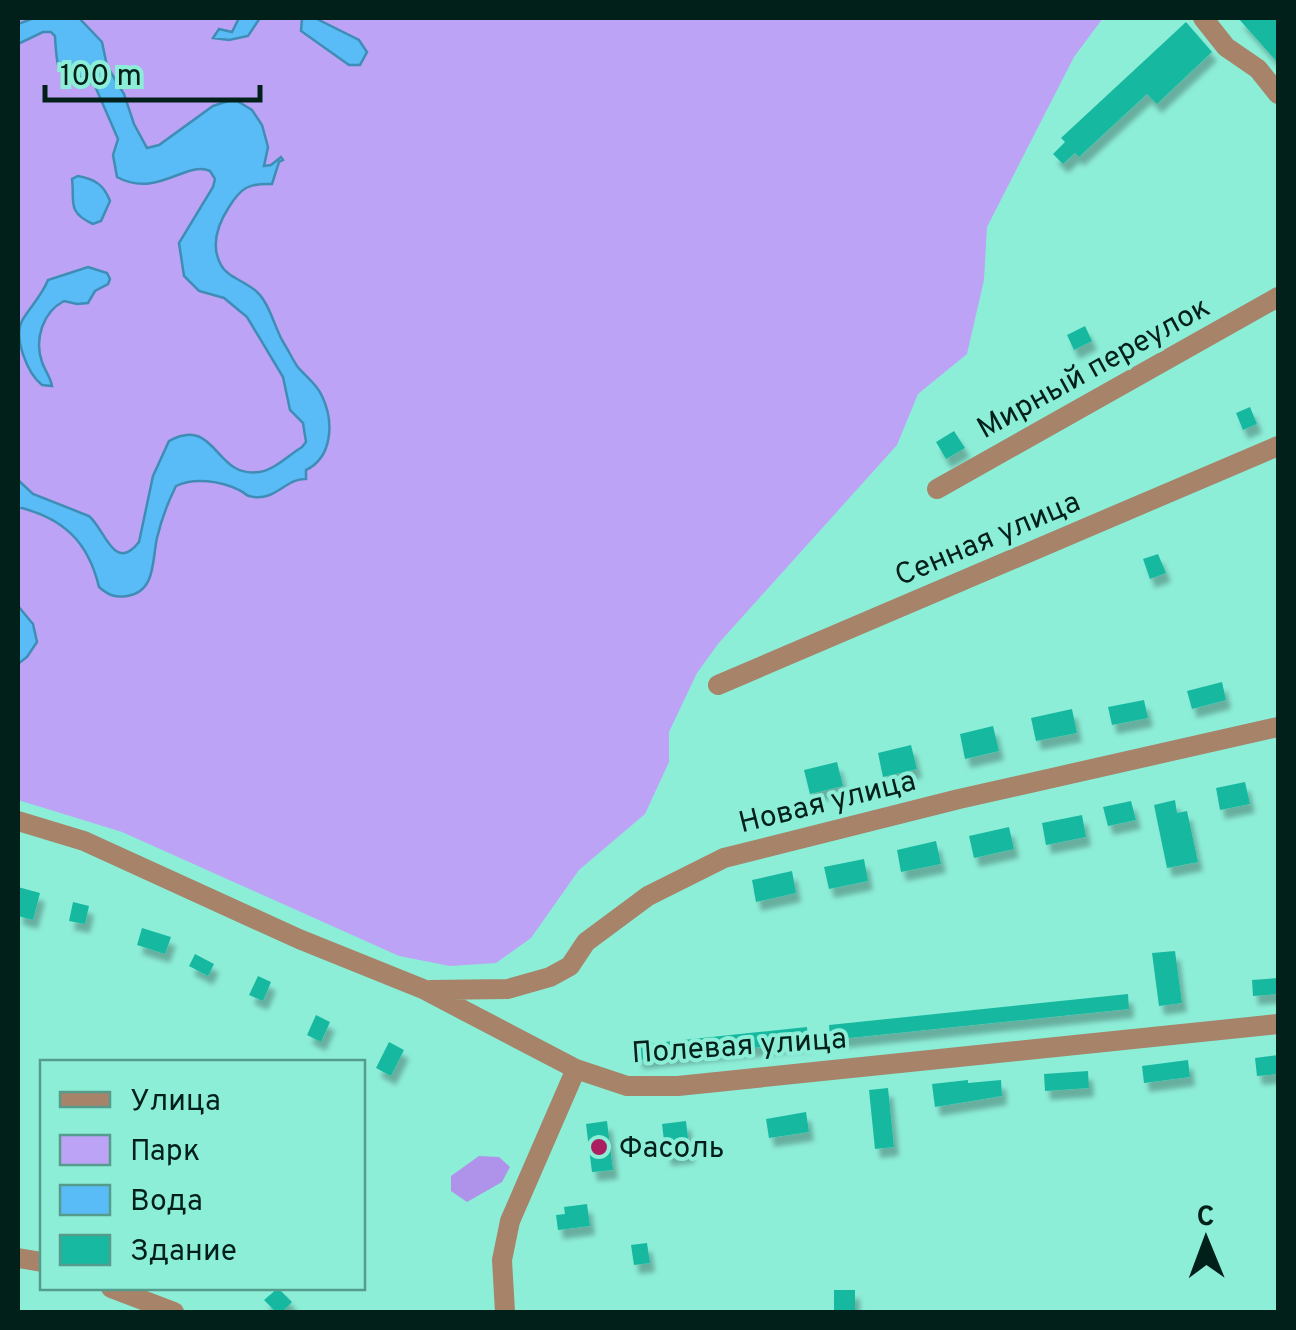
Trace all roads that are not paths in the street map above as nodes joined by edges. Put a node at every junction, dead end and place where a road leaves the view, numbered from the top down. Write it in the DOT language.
graph roads {
  1 [pos="1202,18"];
  2 [pos="1278,94"];
  3 [pos="1278,297"];
  4 [pos="1278,446"];
  5 [pos="937,489"];
  6 [pos="718,685"];
  7 [pos="1278,727"];
  8 [pos="18,821"];
  9 [pos="422,990"];
  10 [pos="1278,1024"];
  11 [pos="576,1069"];
  12 [pos="115,1290"];
  13 [pos="174,1312"];
  14 [pos="505,1312"];
  1 -- 2 [label="street"];
  3 -- 5 [label="street, Мирный переулок"];
  4 -- 6 [label="street, Сенная улица"];
  7 -- 9 [label="street, Новая улица"];
  8 -- 9 [label="street, Полевая улица"];
  9 -- 11 [label="street, Полевая улица"];
  10 -- 11 [label="street, Полевая улица"];
  11 -- 14 [label="street"];
  12 -- 13 [label="street"];
}
